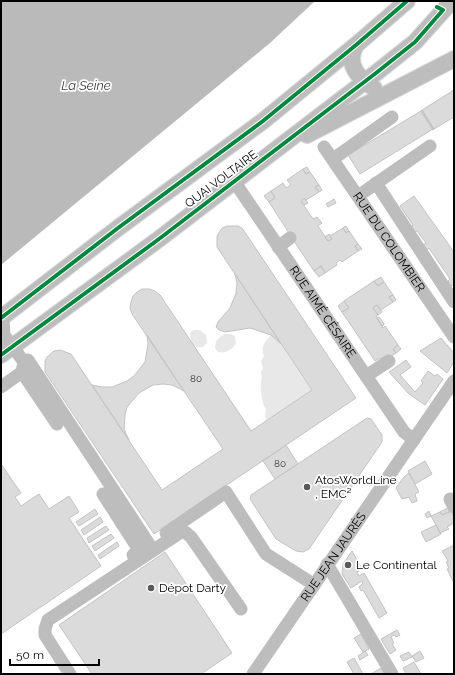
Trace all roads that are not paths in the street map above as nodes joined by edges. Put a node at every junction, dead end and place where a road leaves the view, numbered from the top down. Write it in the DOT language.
graph roads {
  1 [pos="407,1"];
  2 [pos="452,1"];
  3 [pos="356,46"];
  4 [pos="454,59"];
  5 [pos="365,82"];
  6 [pos="392,91"];
  7 [pos="392,117"];
  8 [pos="430,146"];
  9 [pos="280,147"];
  10 [pos="324,147"];
  11 [pos="333,159"];
  12 [pos="234,181"];
  13 [pos="376,183"];
  14 [pos="358,196"];
  15 [pos="290,238"];
  16 [pos="278,247"];
  17 [pos="454,302"];
  18 [pos="2,317"];
  19 [pos="454,335"];
  20 [pos="7,350"];
  21 [pos="28,360"];
  22 [pos="389,360"];
  23 [pos="22,372"];
  24 [pos="366,376"];
  25 [pos="454,380"];
  26 [pos="1,387"];
  27 [pos="57,424"];
  28 [pos="414,440"];
  29 [pos="103,494"];
  30 [pos="140,550"];
  31 [pos="327,564"];
  32 [pos="314,584"];
  33 [pos="241,609"];
  34 [pos="70,674"];
  35 [pos="253,674"];
  36 [pos="392,674"];
  1 -- 3 [label="main road, QUAI VOLTAIRE"];
  2 -- 5 [label="main road, QUAI VOLTAIRE"];
  3 -- 5 [label="main road"];
  3 -- 18 [label="main road, QUAI VOLTAIRE"];
  4 -- 6 [label="main road, QUAI VOLTAIRE"];
  5 -- 6 [label="main road"];
  5 -- 9 [label="main road, QUAI VOLTAIRE"];
  6 -- 9 [label="main road, QUAI VOLTAIRE"];
  7 -- 11 [label="street"];
  8 -- 13 [label="street"];
  9 -- 12 [label="main road, QUAI VOLTAIRE"];
  10 -- 11 [label="street, RUE DU COLOMBIER"];
  11 -- 14 [label="street, RUE DU COLOMBIER"];
  12 -- 16 [label="street, RUE AIMÉ CÉSAIRE"];
  12 -- 20 [label="main road, QUAI VOLTAIRE"];
  13 -- 14 [label="street"];
  13 -- 17 [label="street"];
  14 -- 19 [label="street, RUE DU COLOMBIER"];
  15 -- 16 [label="street"];
  16 -- 24 [label="street, RUE AIMÉ CÉSAIRE"];
  18 -- 20 [label="street"];
  20 -- 23 [label="street"];
  21 -- 30 [label="street"];
  22 -- 24 [label="street"];
  23 -- 26 [label="street"];
  23 -- 27 [label="street"];
  24 -- 28 [label="street, RUE AIMÉ CÉSAIRE"];
  25 -- 28 [label="street, RUE JEAN JAURÈS"];
  28 -- 31 [label="street, RUE JEAN JAURÈS"];
  29 -- 30 [label="street"];
  30 -- 32 [label="street"];
  31 -- 32 [label="street, RUE JEAN JAURÈS"];
  31 -- 36 [label="street"];
  32 -- 35 [label="street, RUE JEAN JAURÈS"];
  33 -- 34 [label="street"];
}
